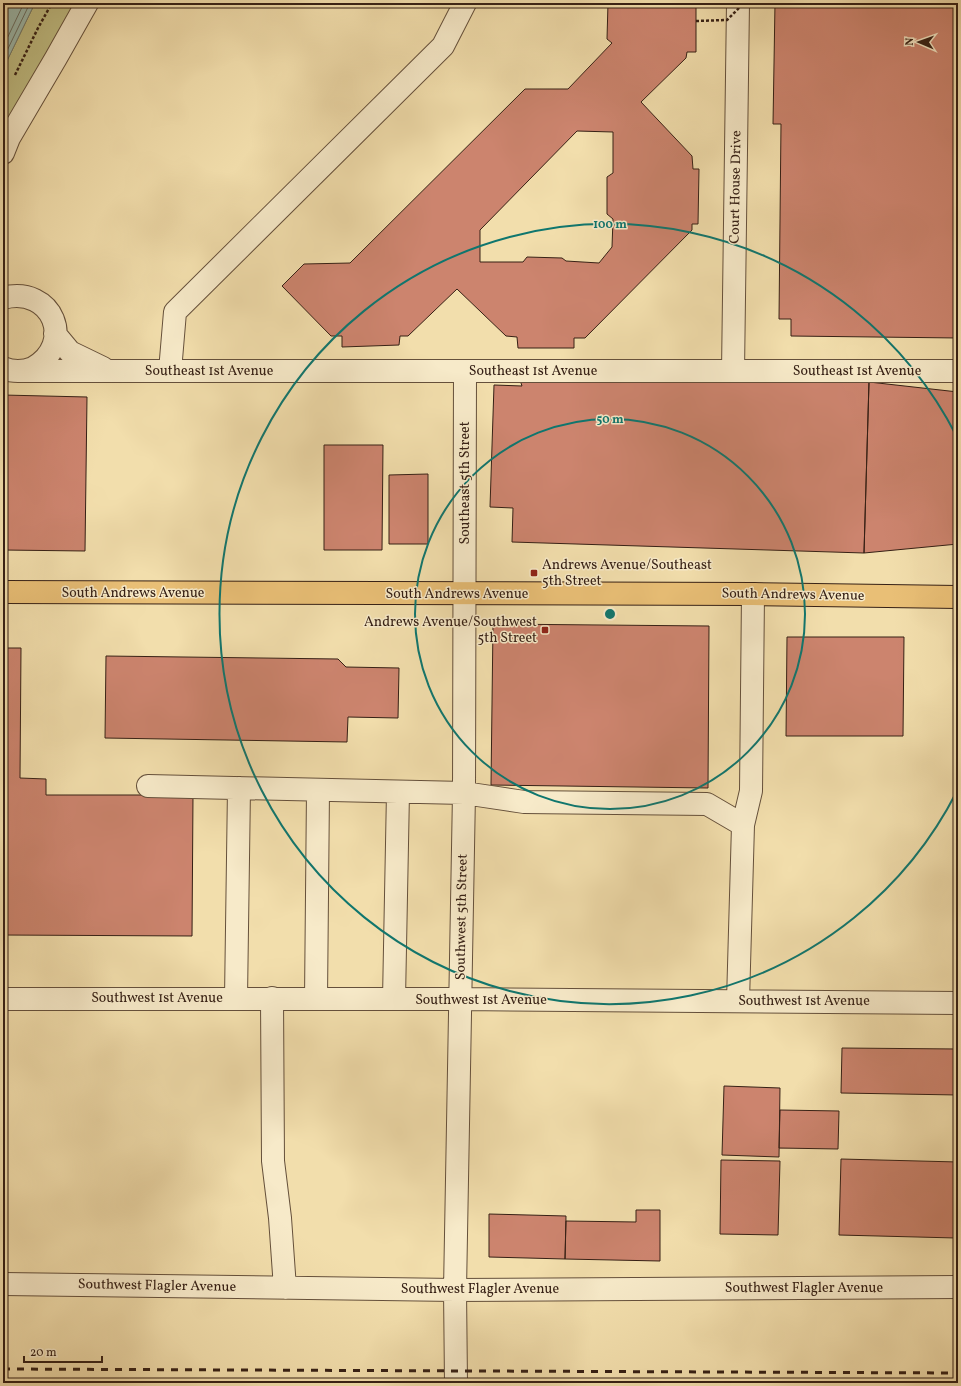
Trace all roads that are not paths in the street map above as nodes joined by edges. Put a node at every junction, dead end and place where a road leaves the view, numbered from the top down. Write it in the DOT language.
graph roads {
  1 [pos="87,3"];
  2 [pos="465,3"];
  3 [pos="738,3"];
  4 [pos="3,153"];
  5 [pos="3,298"];
  6 [pos="55,334"];
  7 [pos="11,370"];
  8 [pos="108,370"];
  9 [pos="170,371"];
  10 [pos="465,371"];
  11 [pos="733,371"];
  12 [pos="958,371"];
  13 [pos="3,592"];
  14 [pos="465,594"];
  15 [pos="753,594"];
  16 [pos="958,597"];
  17 [pos="148,786"];
  18 [pos="239,788"];
  19 [pos="318,790"];
  20 [pos="398,792"];
  21 [pos="464,793"];
  22 [pos="744,825"];
  23 [pos="3,998"];
  24 [pos="236,998"];
  25 [pos="272,998"];
  26 [pos="316,999"];
  27 [pos="394,999"];
  28 [pos="460,999"];
  29 [pos="738,1001"];
  30 [pos="958,1002"];
  31 [pos="3,1284"];
  32 [pos="958,1287"];
  33 [pos="285,1288"];
  34 [pos="455,1290"];
  35 [pos="456,1383"];
  1 -- 4 [label="street"];
  2 -- 9 [label="street"];
  3 -- 11 [label="street, Court House Drive"];
  5 -- 6 [label="street"];
  6 -- 7 [label="street"];
  6 -- 8 [label="street, Southeast 1st Avenue"];
  7 -- 8 [label="street, Southeast 1st Avenue"];
  8 -- 9 [label="street, Southeast 1st Avenue"];
  9 -- 10 [label="street, Southeast 1st Avenue"];
  10 -- 11 [label="street, Southeast 1st Avenue"];
  10 -- 14 [label="street, Southeast 5th Street"];
  11 -- 12 [label="street, Southeast 1st Avenue"];
  13 -- 14 [label="main road, South Andrews Avenue"];
  14 -- 15 [label="main road, South Andrews Avenue"];
  14 -- 21 [label="street, Southwest 5th Street"];
  15 -- 16 [label="main road, South Andrews Avenue"];
  15 -- 22 [label="street"];
  17 -- 18 [label="street"];
  18 -- 19 [label="street"];
  18 -- 24 [label="street"];
  19 -- 20 [label="street"];
  19 -- 26 [label="street"];
  20 -- 21 [label="street"];
  20 -- 27 [label="street"];
  21 -- 22 [label="street"];
  21 -- 28 [label="street, Southwest 5th Street"];
  22 -- 29 [label="street"];
  23 -- 24 [label="street, Southwest 1st Avenue"];
  24 -- 25 [label="street, Southwest 1st Avenue"];
  25 -- 26 [label="street, Southwest 1st Avenue"];
  25 -- 33 [label="street"];
  26 -- 27 [label="street, Southwest 1st Avenue"];
  27 -- 28 [label="street, Southwest 1st Avenue"];
  28 -- 29 [label="street, Southwest 1st Avenue"];
  28 -- 34 [label="street, Southwest 5th Street"];
  29 -- 30 [label="street, Southwest 1st Avenue"];
  31 -- 33 [label="street, Southwest Flagler Avenue"];
  32 -- 34 [label="street, Southwest Flagler Avenue"];
  33 -- 34 [label="street, Southwest Flagler Avenue"];
  34 -- 35 [label="street, Southwest 5th Street"];
}
